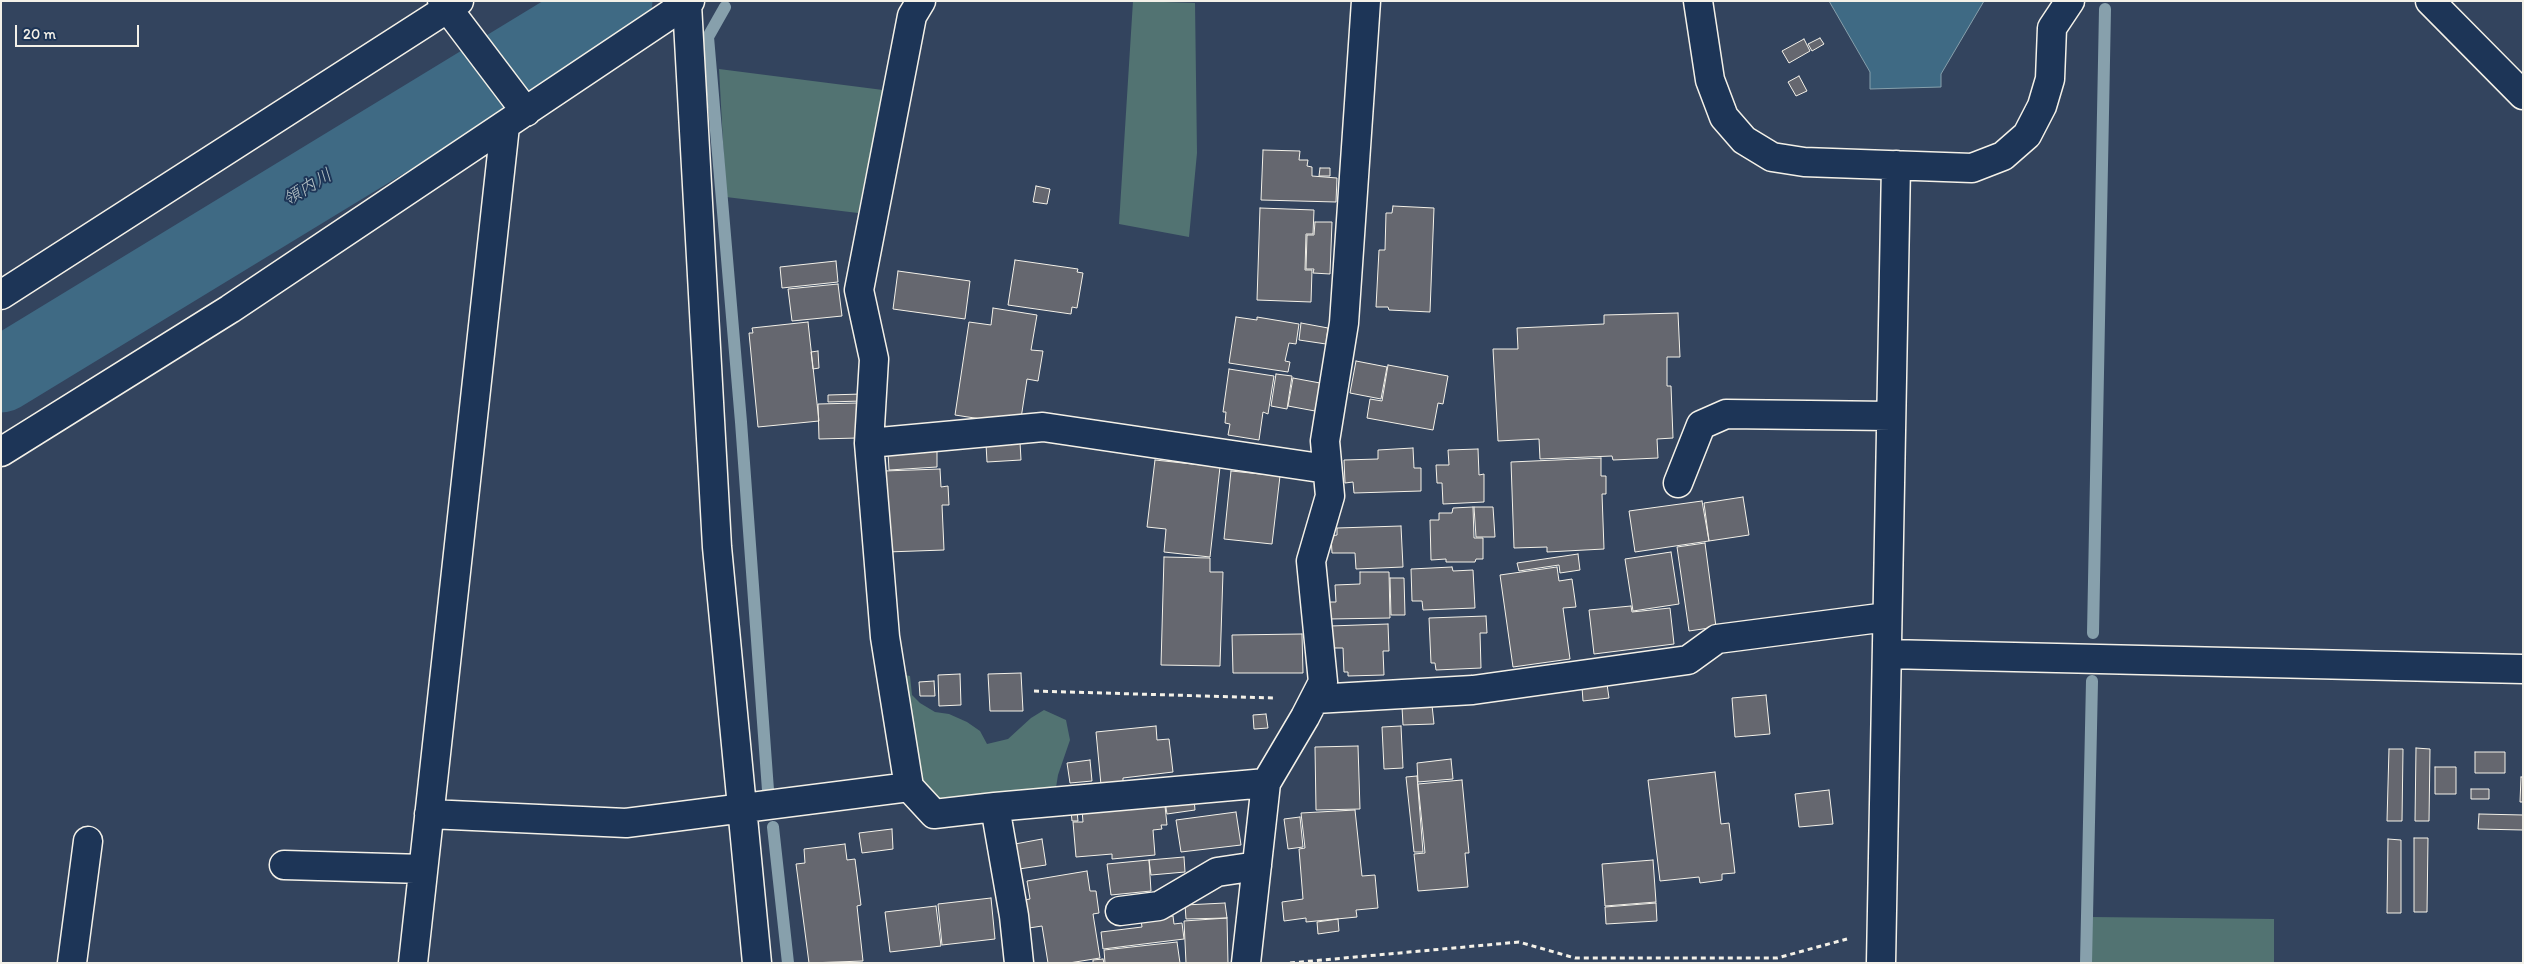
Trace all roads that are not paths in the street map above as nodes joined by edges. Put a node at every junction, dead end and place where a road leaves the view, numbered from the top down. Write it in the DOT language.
graph roads {
  1 [pos="920,1"];
  2 [pos="1366,1"];
  3 [pos="1698,1"];
  4 [pos="2070,1"];
  5 [pos="2430,1"];
  6 [pos="689,3"];
  7 [pos="451,7"];
  8 [pos="2523,96"];
  9 [pos="516,119"];
  10 [pos="1896,164"];
  11 [pos="1,295"];
  12 [pos="1891,416"];
  13 [pos="869,443"];
  14 [pos="1,452"];
  15 [pos="1327,470"];
  16 [pos="1678,483"];
  17 [pos="1887,617"];
  18 [pos="1887,654"];
  19 [pos="2523,669"];
  20 [pos="1315,699"];
  21 [pos="1266,783"];
  22 [pos="909,787"];
  23 [pos="995,807"];
  24 [pos="742,808"];
  25 [pos="429,814"];
  26 [pos="88,841"];
  27 [pos="284,865"];
  28 [pos="1257,866"];
  29 [pos="423,869"];
  30 [pos="1120,911"];
  31 [pos="72,963"];
  32 [pos="412,963"];
  33 [pos="757,963"];
  34 [pos="1019,963"];
  35 [pos="1246,963"];
  36 [pos="1880,963"];
  1 -- 13 [label="street"];
  2 -- 15 [label="street"];
  3 -- 10 [label="street"];
  4 -- 10 [label="street"];
  5 -- 8 [label="street"];
  6 -- 9 [label="street"];
  6 -- 24 [label="street"];
  7 -- 9 [label="street"];
  7 -- 11 [label="street"];
  9 -- 14 [label="street"];
  9 -- 25 [label="street"];
  10 -- 12 [label="street"];
  12 -- 16 [label="street"];
  12 -- 17 [label="street"];
  13 -- 15 [label="street"];
  13 -- 22 [label="street"];
  15 -- 20 [label="street"];
  17 -- 18 [label="street"];
  17 -- 20 [label="street"];
  18 -- 19 [label="street"];
  18 -- 36 [label="street"];
  20 -- 21 [label="street"];
  21 -- 23 [label="street"];
  21 -- 28 [label="street"];
  22 -- 23 [label="street"];
  22 -- 24 [label="street"];
  23 -- 34 [label="street"];
  24 -- 25 [label="street"];
  24 -- 33 [label="street"];
  25 -- 29 [label="street"];
  26 -- 31 [label="street"];
  27 -- 29 [label="street"];
  28 -- 30 [label="street"];
  28 -- 35 [label="street"];
  29 -- 32 [label="street"];
}
